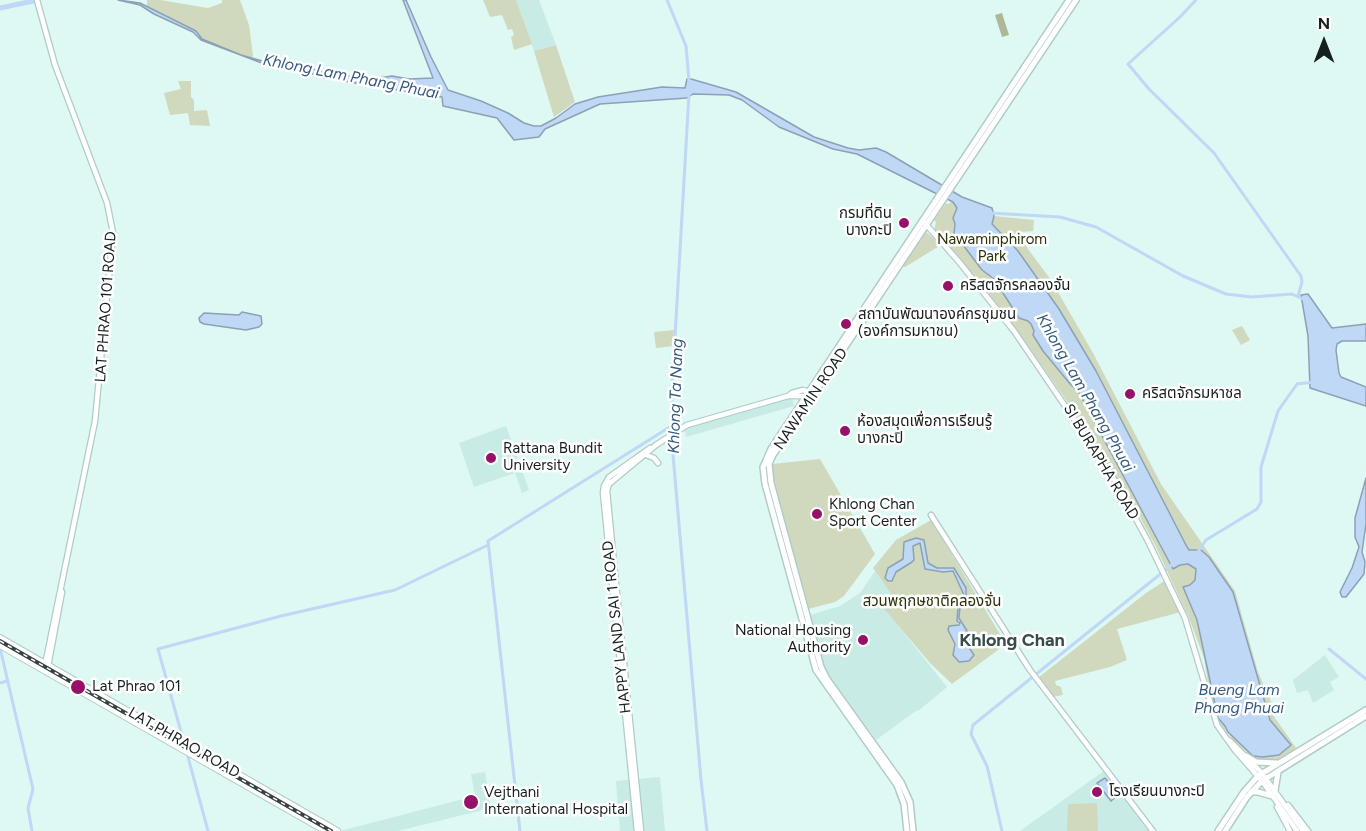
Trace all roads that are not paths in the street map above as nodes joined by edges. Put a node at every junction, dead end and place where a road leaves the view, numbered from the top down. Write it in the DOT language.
graph roads {
  1 [pos="1069,0"];
  2 [pos="1076,0"];
  3 [pos="38,2"];
  4 [pos="1033,60"];
  5 [pos="924,223"];
  6 [pos="814,386"];
  7 [pos="803,390"];
  8 [pos="811,395"];
  9 [pos="790,396"];
  10 [pos="799,408"];
  11 [pos="653,447"];
  12 [pos="645,454"];
  13 [pos="638,458"];
  14 [pos="658,463"];
  15 [pos="931,515"];
  16 [pos="1,642"];
  17 [pos="46,666"];
  18 [pos="1366,710"];
  19 [pos="1366,716"];
  20 [pos="1224,735"];
  21 [pos="1246,756"];
  22 [pos="1279,767"];
  23 [pos="1262,777"];
  24 [pos="249,784"];
  25 [pos="1251,792"];
  26 [pos="1276,797"];
  27 [pos="326,831"];
  28 [pos="337,831"];
  29 [pos="639,831"];
  30 [pos="907,831"];
  31 [pos="913,831"];
  32 [pos="1153,831"];
  33 [pos="1218,831"];
  34 [pos="1225,831"];
  35 [pos="1290,831"];
  36 [pos="1296,831"];
  37 [pos="1303,831"];
  38 [pos="1308,831"];
  1 -- 4 [label="main road, NAWAMIN ROAD"];
  2 -- 4 [label="main road, NAWAMIN ROAD"];
  3 -- 17 [label="street, LAT PHRAO 101 ROAD"];
  4 -- 5 [label="main road, NAWAMIN ROAD"];
  5 -- 6 [label="main road, NAWAMIN ROAD"];
  5 -- 8 [label="main road, NAWAMIN ROAD"];
  5 -- 20 [label="street, SI BURAPHA ROAD"];
  6 -- 7 [label="street, HAPPY LAND SAI 1 ROAD"];
  6 -- 8 [label="main road, NAWAMIN ROAD"];
  7 -- 8 [label="street"];
  7 -- 9 [label="street, HAPPY LAND SAI 1 ROAD"];
  8 -- 9 [label="street, HAPPY LAND SAI 1 ROAD"];
  8 -- 10 [label="main road, NAWAMIN ROAD"];
  8 -- 31 [label="main road, NAWAMIN ROAD"];
  9 -- 10 [label="street"];
  9 -- 11 [label="street, HAPPY LAND SAI 1 ROAD"];
  10 -- 30 [label="main road, NAWAMIN ROAD"];
  11 -- 12 [label="street, HAPPY LAND SAI 1 ROAD"];
  11 -- 13 [label="street, HAPPY LAND SAI 1 ROAD"];
  12 -- 13 [label="street, HAPPY LAND SAI 1 ROAD"];
  12 -- 14 [label="street"];
  13 -- 29 [label="street, HAPPY LAND SAI 1 ROAD"];
  15 -- 32 [label="street"];
  16 -- 17 [label="main road, LAT PHRAO ROAD"];
  17 -- 24 [label="main road, LAT PHRAO ROAD"];
  18 -- 22 [label="main road"];
  19 -- 22 [label="main road"];
  20 -- 21 [label="street, SI BURAPHA ROAD"];
  20 -- 23 [label="street, SI BURAPHA ROAD"];
  21 -- 22 [label="main road"];
  21 -- 23 [label="street, SI BURAPHA ROAD"];
  22 -- 23 [label="main road"];
  22 -- 26 [label="main road"];
  23 -- 25 [label="main road"];
  23 -- 26 [label="street, SI BURAPHA ROAD"];
  23 -- 33 [label="main road"];
  24 -- 27 [label="main road, LAT PHRAO ROAD"];
  24 -- 28 [label="main road, LAT PHRAO ROAD"];
  25 -- 26 [label="main road"];
  25 -- 34 [label="main road"];
  26 -- 35 [label="street"];
  26 -- 36 [label="street, SI BURAPHA ROAD"];
  26 -- 37 [label="street, SI BURAPHA ROAD"];
  26 -- 38 [label="street"];
}
